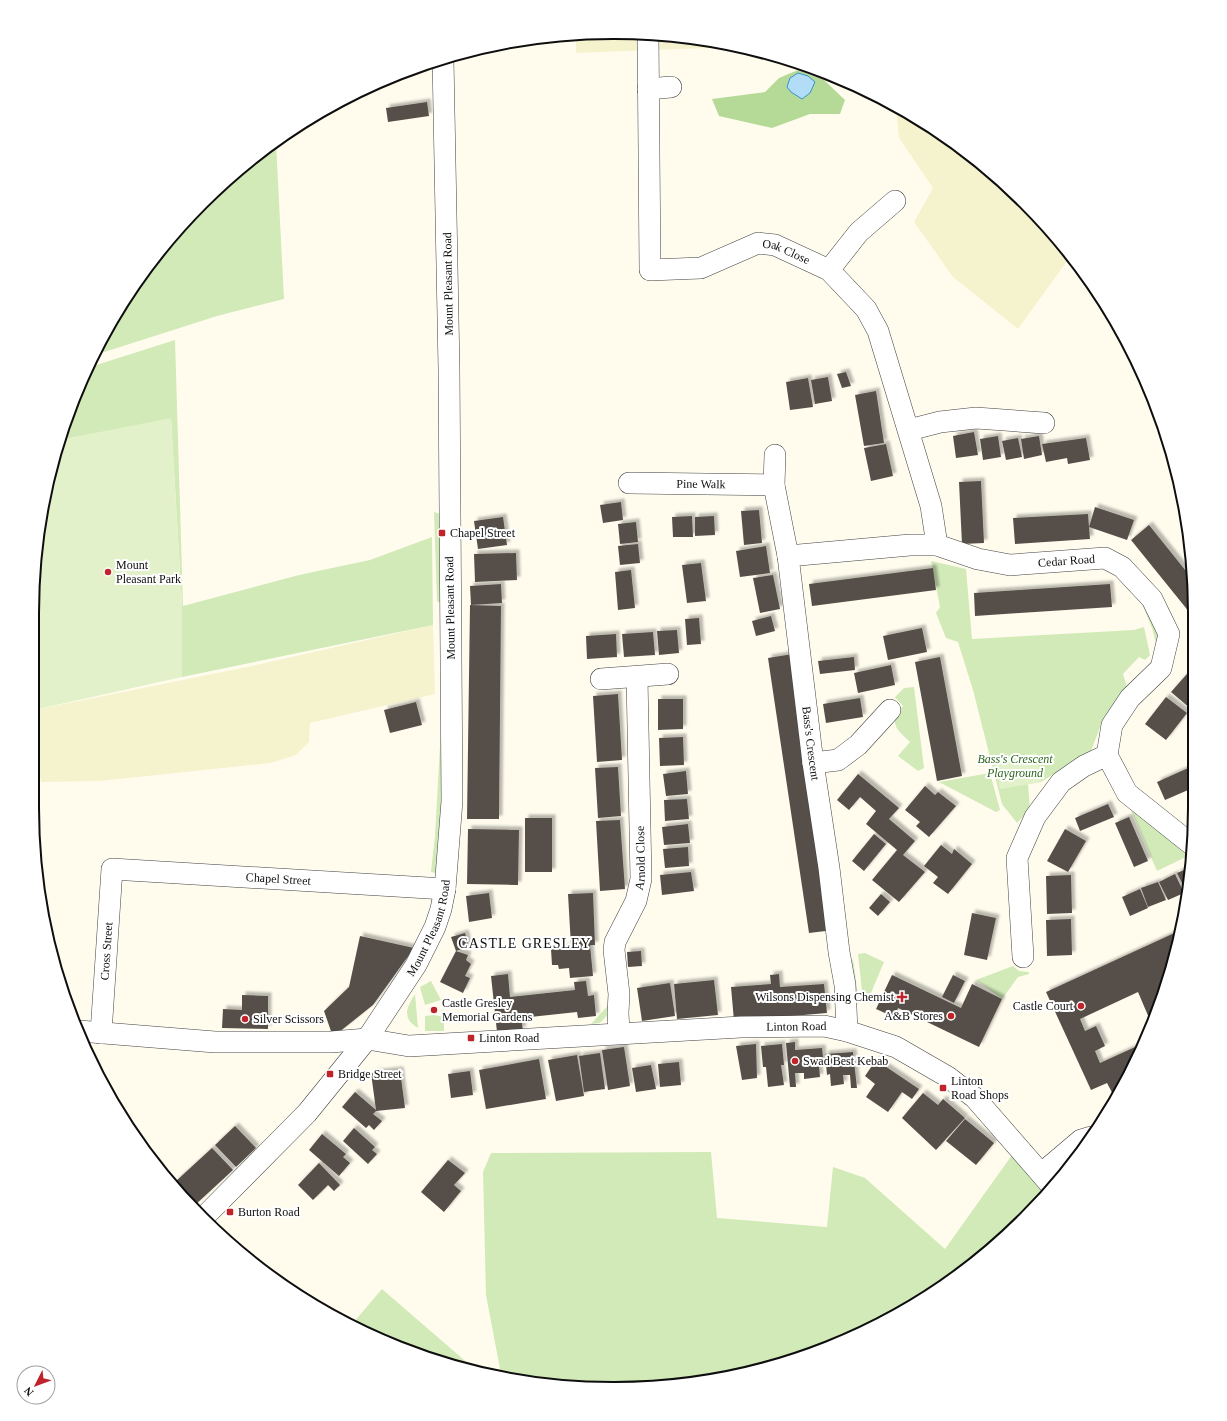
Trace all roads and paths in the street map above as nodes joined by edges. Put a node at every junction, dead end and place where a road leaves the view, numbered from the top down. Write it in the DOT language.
graph roads {
  1 [pos="648,40"];
  2 [pos="443,65"];
  3 [pos="671,87"];
  4 [pos="648,89"];
  5 [pos="895,201"];
  6 [pos="829,270"];
  7 [pos="1044,423"];
  8 [pos="909,430"];
  9 [pos="775,455"];
  10 [pos="629,483"];
  11 [pos="774,485"];
  12 [pos="937,545"];
  13 [pos="788,556"];
  14 [pos="668,674"];
  15 [pos="637,677"];
  16 [pos="601,679"];
  17 [pos="890,710"];
  18 [pos="1108,755"];
  19 [pos="813,763"];
  20 [pos="1187,841"];
  21 [pos="112,869"];
  22 [pos="445,889"];
  23 [pos="1023,957"];
  24 [pos="847,1031"];
  25 [pos="85,1032"];
  26 [pos="619,1032"];
  27 [pos="101,1033"];
  28 [pos="367,1040"];
  29 [pos="1082,1140"];
  30 [pos="1046,1178"];
  31 [pos="207,1214"];
  1 -- 4 [label="street"];
  2 -- 22 [label="street, Mount Pleasant Road"];
  3 -- 4 [label="street"];
  4 -- 6 [label="street, Oak Close"];
  5 -- 6 [label="street"];
  6 -- 8 [label="street, Oak Close"];
  7 -- 8 [label="street"];
  8 -- 12 [label="street, Oak Close"];
  9 -- 11 [label="street, Bass's Crescent"];
  10 -- 11 [label="street, Pine Walk"];
  11 -- 13 [label="street, Bass's Crescent"];
  12 -- 13 [label="street, Cedar Road"];
  12 -- 18 [label="street, Cedar Road"];
  13 -- 19 [label="street, Bass's Crescent"];
  14 -- 15 [label="street"];
  15 -- 16 [label="street"];
  15 -- 26 [label="street, Arnold Close"];
  17 -- 19 [label="street"];
  18 -- 20 [label="street"];
  18 -- 23 [label="street"];
  19 -- 24 [label="street, Bass's Crescent"];
  21 -- 22 [label="street, Chapel Street"];
  21 -- 27 [label="street, Cross Street"];
  22 -- 28 [label="street, Mount Pleasant Road"];
  24 -- 26 [label="street, Linton Road"];
  24 -- 30 [label="street, Linton Road"];
  25 -- 27 [label="street"];
  26 -- 28 [label="street, Linton Road"];
  27 -- 28 [label="street"];
  28 -- 31 [label="street"];
  29 -- 30 [label="street"];
}
